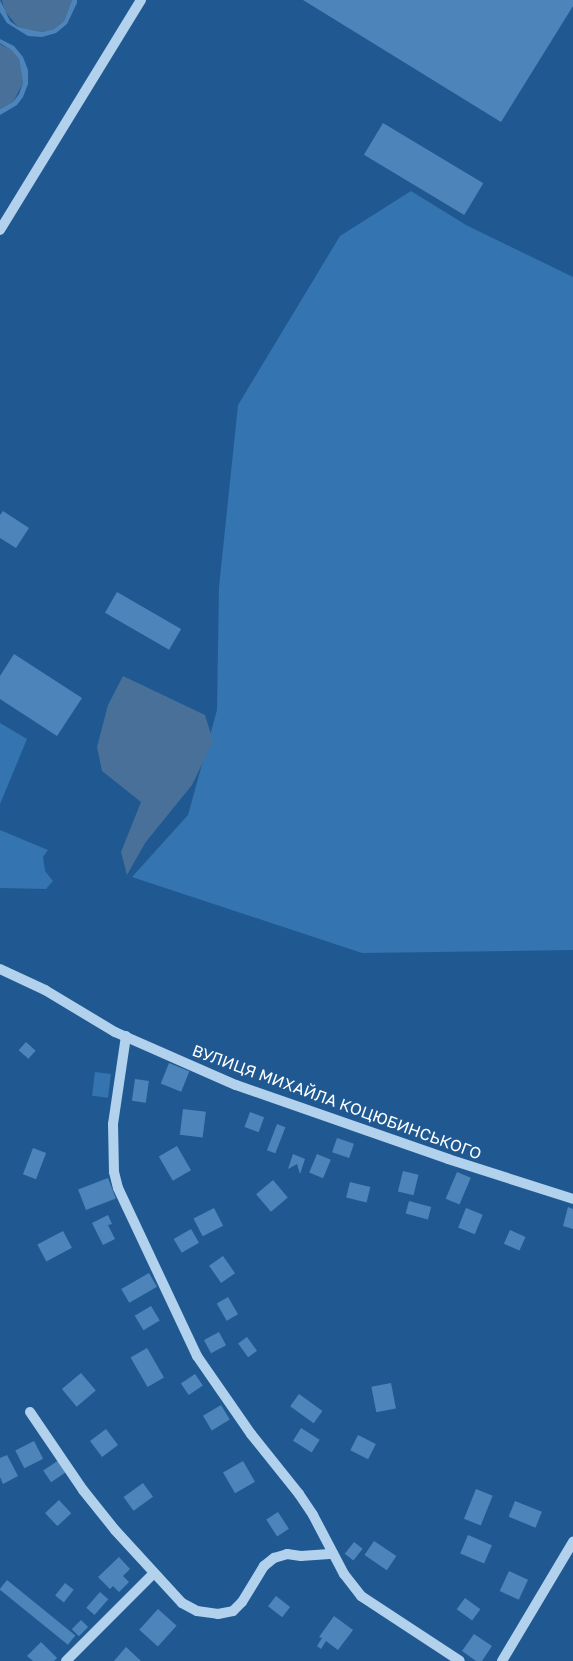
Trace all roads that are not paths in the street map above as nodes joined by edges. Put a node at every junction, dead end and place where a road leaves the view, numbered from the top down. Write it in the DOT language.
graph roads {
  1 [pos="141,0"];
  2 [pos="0,230"];
  3 [pos="0,969"];
  4 [pos="126,1036"];
  5 [pos="573,1199"];
  6 [pos="30,1412"];
  7 [pos="573,1542"];
  8 [pos="333,1554"];
  9 [pos="153,1574"];
  10 [pos="66,1661"];
  11 [pos="460,1661"];
  12 [pos="502,1661"];
  1 -- 2 [label="street"];
  3 -- 4 [label="street, ВУЛИЦЯ МИХАЙЛА КОЦЮБИНСЬКОГО"];
  4 -- 5 [label="street, ВУЛИЦЯ МИХАЙЛА КОЦЮБИНСЬКОГО"];
  4 -- 8 [label="street"];
  6 -- 9 [label="street"];
  7 -- 12 [label="street"];
  8 -- 9 [label="street"];
  8 -- 11 [label="street"];
  9 -- 10 [label="street"];
}
